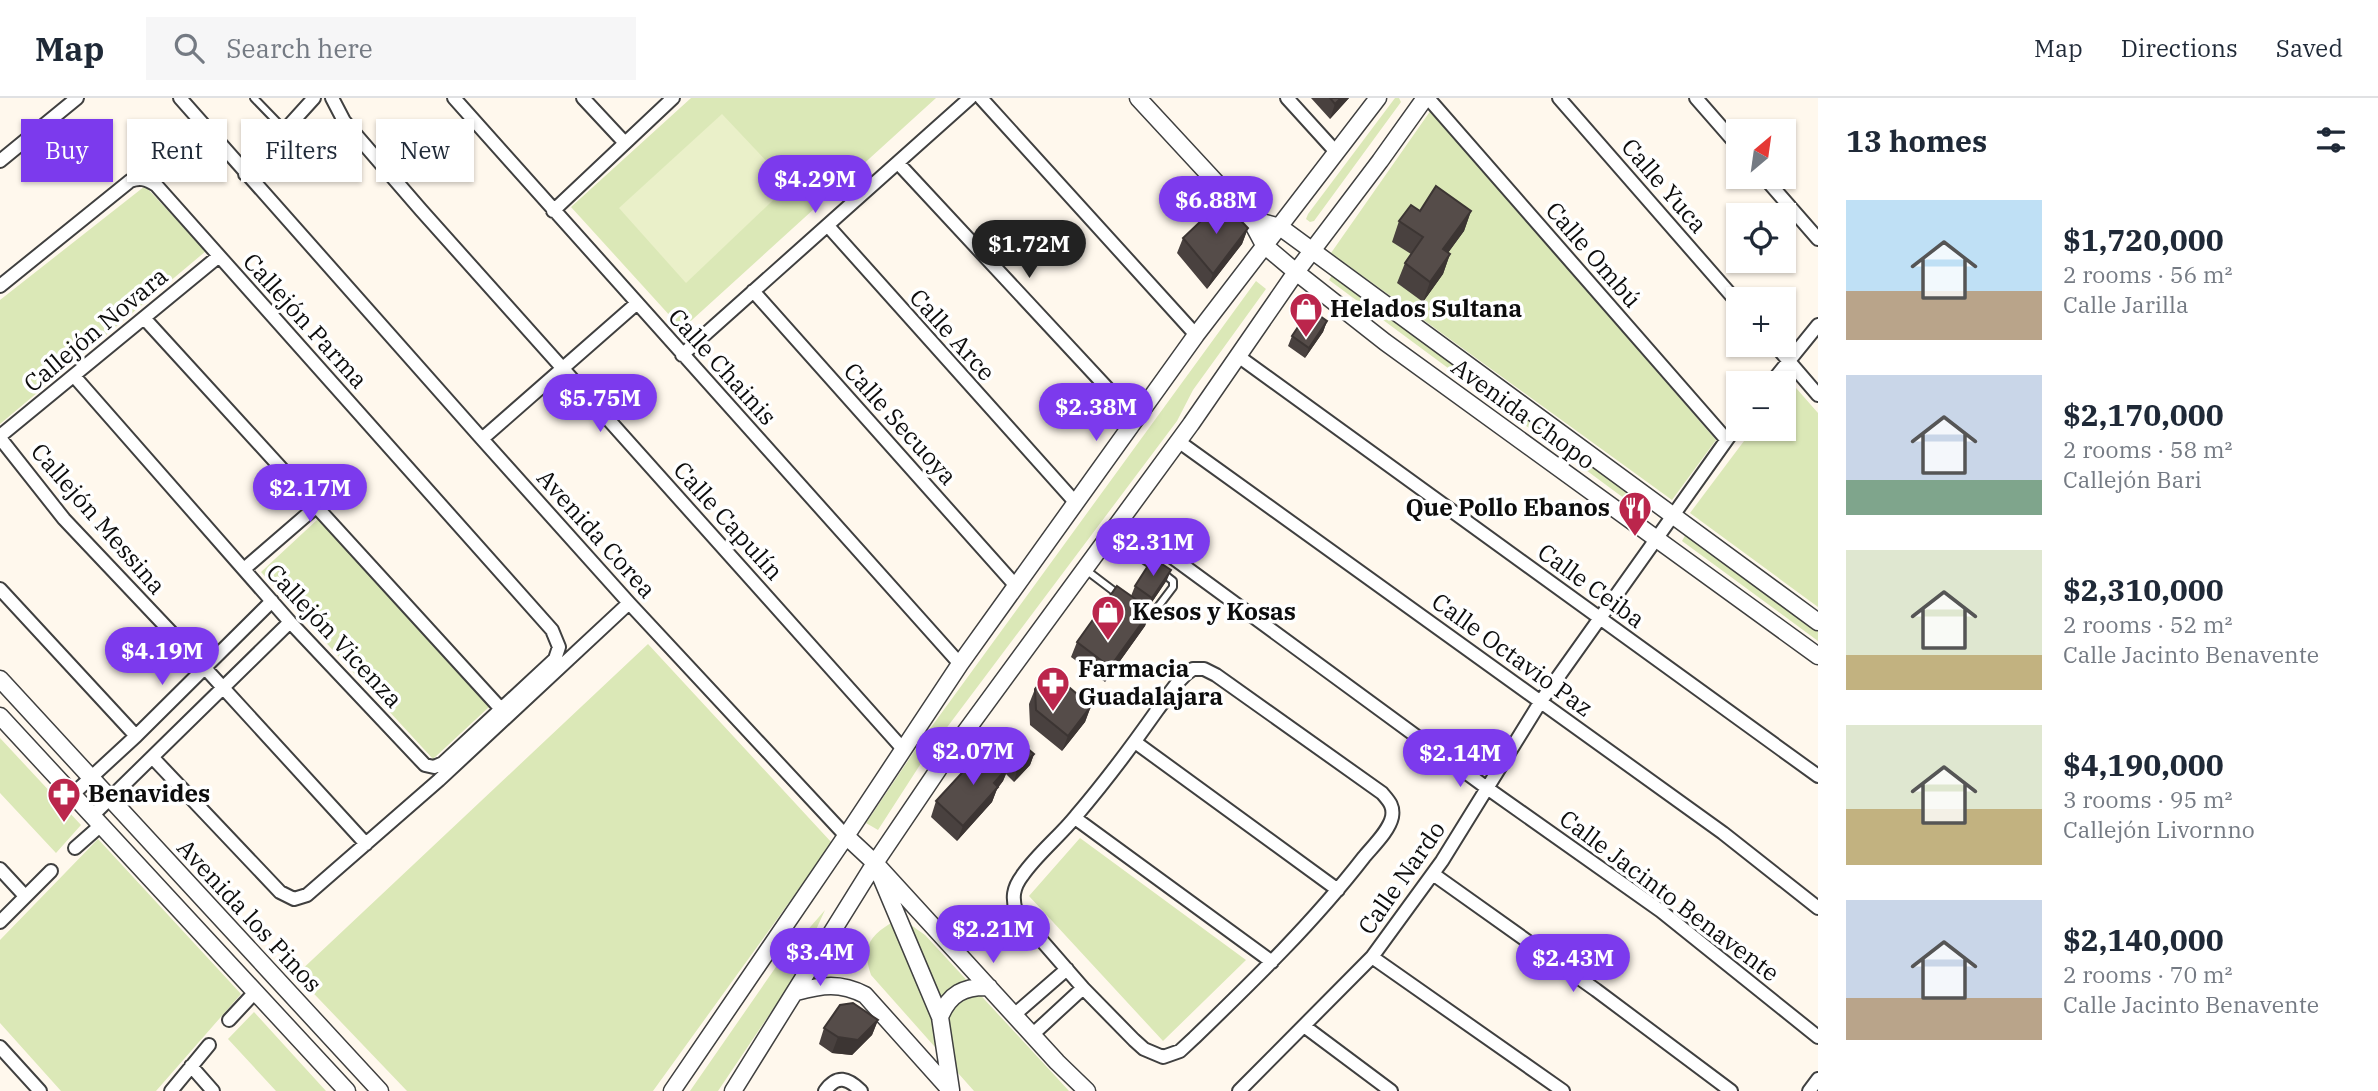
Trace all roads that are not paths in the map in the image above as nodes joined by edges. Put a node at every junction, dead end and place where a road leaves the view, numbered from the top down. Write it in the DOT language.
graph roads {
  1 [pos="77,98"];
  2 [pos="254,98"];
  3 [pos="314,98"];
  4 [pos="332,98"];
  5 [pos="454,98"];
  6 [pos="583,98"];
  7 [pos="673,98"];
  8 [pos="970,98"];
  9 [pos="981,98"];
  10 [pos="1138,98"];
  11 [pos="1287,98"];
  12 [pos="1378,98"];
  13 [pos="1426,98"];
  14 [pos="1559,98"];
  15 [pos="1696,98"];
  16 [pos="182,99"];
  17 [pos="274,119"];
  18 [pos="295,119"];
  19 [pos="1726,132"];
  20 [pos="625,143"];
  21 [pos="1336,152"];
  22 [pos="0,162"];
  23 [pos="898,163"];
  24 [pos="241,169"];
  25 [pos="252,182"];
  26 [pos="1775,189"];
  27 [pos="554,211"];
  28 [pos="1250,219"];
  29 [pos="828,226"];
  30 [pos="1280,228"];
  31 [pos="1818,239"];
  32 [pos="1264,245"];
  33 [pos="1312,251"];
  34 [pos="219,256"];
  35 [pos="1296,272"];
  36 [pos="0,286"];
  37 [pos="1726,289"];
  38 [pos="753,291"];
  39 [pos="636,304"];
  40 [pos="144,318"];
  41 [pos="1818,325"];
  42 [pos="1196,335"];
  43 [pos="682,355"];
  44 [pos="1238,356"];
  45 [pos="1785,357"];
  46 [pos="1789,361"];
  47 [pos="564,368"];
  48 [pos="1781,371"];
  49 [pos="75,376"];
  50 [pos="1818,395"];
  51 [pos="1136,419"];
  52 [pos="0,437"];
  53 [pos="482,439"];
  54 [pos="1726,439"];
  55 [pos="1178,441"];
  56 [pos="1075,502"];
  57 [pos="317,506"];
  58 [pos="1672,516"];
  59 [pos="1120,519"];
  60 [pos="1108,535"];
  61 [pos="1656,539"];
  62 [pos="1084,568"];
  63 [pos="244,569"];
  64 [pos="1016,585"];
  65 [pos="0,589"];
  66 [pos="1123,598"];
  67 [pos="272,601"];
  68 [pos="629,603"];
  69 [pos="1141,613"];
  70 [pos="1600,619"];
  71 [pos="290,622"];
  72 [pos="1818,622"];
  73 [pos="1818,656"];
  74 [pos="960,664"];
  75 [pos="205,668"];
  76 [pos="0,679"];
  77 [pos="223,688"];
  78 [pos="1541,701"];
  79 [pos="501,709"];
  80 [pos="0,716"];
  81 [pos="136,736"];
  82 [pos="1135,742"];
  83 [pos="903,749"];
  84 [pos="153,758"];
  85 [pos="1818,776"];
  86 [pos="92,778"];
  87 [pos="1487,788"];
  88 [pos="72,795"];
  89 [pos="111,799"];
  90 [pos="1075,818"];
  91 [pos="96,821"];
  92 [pos="846,836"];
  93 [pos="366,844"];
  94 [pos="75,848"];
  95 [pos="875,863"];
  96 [pos="0,869"];
  97 [pos="51,871"];
  98 [pos="1433,874"];
  99 [pos="1338,890"];
  100 [pos="25,896"];
  101 [pos="1818,908"];
  102 [pos="0,922"];
  103 [pos="1372,957"];
  104 [pos="1272,962"];
  105 [pos="1067,969"];
  106 [pos="989,987"];
  107 [pos="1083,988"];
  108 [pos="255,992"];
  109 [pos="796,992"];
  110 [pos="1014,1015"];
  111 [pos="940,1017"];
  112 [pos="229,1020"];
  113 [pos="1304,1026"];
  114 [pos="1032,1035"];
  115 [pos="1818,1037"];
  116 [pos="209,1045"];
  117 [pos="0,1047"];
  118 [pos="191,1066"];
  119 [pos="1818,1079"];
  120 [pos="40,1091"];
  121 [pos="171,1091"];
  122 [pos="213,1091"];
  123 [pos="347,1091"];
  124 [pos="380,1091"];
  125 [pos="672,1091"];
  126 [pos="733,1091"];
  127 [pos="825,1091"];
  128 [pos="861,1091"];
  129 [pos="952,1091"];
  130 [pos="1087,1091"];
  131 [pos="1238,1091"];
  132 [pos="1391,1091"];
  133 [pos="1563,1091"];
  134 [pos="1731,1091"];
  135 [pos="1809,1091"];
  1 -- 22 [label="street"];
  2 -- 17 [label="lane"];
  3 -- 18 [label="street"];
  4 -- 47 [label="street, Calle Capulín"];
  5 -- 27 [label="street, Calle Chainis"];
  6 -- 20 [label="street"];
  7 -- 20 [label="street"];
  8 -- 23 [label="street"];
  9 -- 42 [label="street"];
  10 -- 28 [label="street, Avenida Chopo"];
  11 -- 21 [label="street"];
  12 -- 21 [label="street"];
  13 -- 33 [label="street"];
  13 -- 54 [label="street, Calle Ombú"];
  14 -- 37 [label="street, Calle Yuca"];
  15 -- 19 [label="street"];
  16 -- 24 [label="street, Avenida Corea"];
  20 -- 27 [label="street"];
  21 -- 30 [label="street"];
  23 -- 29 [label="street"];
  23 -- 51 [label="street"];
  25 -- 53 [label="street, Avenida Corea"];
  26 -- 31 [label="street"];
  27 -- 39 [label="street, Calle Chainis"];
  28 -- 30 [label="street, Avenida Chopo"];
  28 -- 32 [label="street, Avenida Chopo"];
  29 -- 38 [label="street"];
  29 -- 56 [label="street, Calle Arce"];
  30 -- 32 [label="street"];
  30 -- 33 [label="street, Avenida Chopo"];
  32 -- 35 [label="street, Avenida Chopo"];
  32 -- 42 [label="street"];
  33 -- 35 [label="street"];
  33 -- 58 [label="street, Avenida Chopo"];
  34 -- 36 [label="street, Callejón Parma"];
  34 -- 40 [label="street, Callejón Novara"];
  34 -- 79 [label="street, Callejón Parma"];
  35 -- 44 [label="street"];
  35 -- 61 [label="street, Avenida Chopo"];
  38 -- 43 [label="street"];
  38 -- 64 [label="street, Calle Secuoya"];
  39 -- 43 [label="street, Calle Chainis"];
  39 -- 47 [label="street"];
  40 -- 49 [label="street, Callejón Novara"];
  40 -- 57 [label="street"];
  41 -- 46 [label="street"];
  42 -- 51 [label="street"];
  43 -- 74 [label="street, Calle Chainis"];
  44 -- 55 [label="street"];
  44 -- 70 [label="street, Calle Ceiba"];
  45 -- 46 [label="street"];
  46 -- 48 [label="street"];
  46 -- 50 [label="street"];
  47 -- 53 [label="street"];
  47 -- 83 [label="street, Calle Capulín"];
  49 -- 52 [label="street, Callejón Novara"];
  49 -- 63 [label="street, Callejón Vicenza"];
  51 -- 56 [label="street"];
  52 -- 75 [label="street, Callejón Messina"];
  53 -- 68 [label="street, Avenida Corea"];
  54 -- 58 [label="street, Calle Nardo"];
  55 -- 59 [label="street"];
  55 -- 78 [label="street, Calle Octavio Paz"];
  56 -- 64 [label="street"];
  57 -- 63 [label="street"];
  57 -- 79 [label="street"];
  58 -- 61 [label="street, Calle Nardo"];
  58 -- 72 [label="street, Avenida Chopo"];
  59 -- 60 [label="street"];
  59 -- 87 [label="street, Calle Jacinto Benavente"];
  60 -- 62 [label="street"];
  60 -- 69 [label="lane"];
  61 -- 70 [label="street, Calle Nardo"];
  61 -- 73 [label="street, Avenida Chopo"];
  62 -- 66 [label="lane"];
  62 -- 95 [label="street"];
  63 -- 67 [label="street, Callejón Vicenza"];
  64 -- 74 [label="street"];
  65 -- 81 [label="street"];
  67 -- 71 [label="street, Callejón Vicenza"];
  67 -- 75 [label="street"];
  68 -- 92 [label="street, Avenida Corea"];
  68 -- 93 [label="street"];
  70 -- 78 [label="street, Calle Nardo"];
  70 -- 85 [label="street, Calle Ceiba"];
  71 -- 77 [label="street"];
  71 -- 79 [label="street, Callejón Vicenza"];
  74 -- 83 [label="street"];
  75 -- 77 [label="street, Callejón Messina"];
  75 -- 81 [label="street"];
  76 -- 86 [label="street, Avenida los Pinos"];
  77 -- 84 [label="street"];
  77 -- 93 [label="street, Callejón Messina"];
  78 -- 87 [label="street, Calle Nardo"];
  78 -- 101 [label="street, Calle Octavio Paz"];
  80 -- 88 [label="street, Avenida los Pinos"];
  81 -- 86 [label="street"];
  82 -- 90 [label="street"];
  82 -- 99 [label="street"];
  82 -- 99 [label="street"];
  83 -- 92 [label="street"];
  84 -- 89 [label="street"];
  84 -- 93 [label="street"];
  86 -- 88 [label="street"];
  86 -- 89 [label="street, Avenida los Pinos"];
  87 -- 98 [label="street, Calle Nardo"];
  87 -- 115 [label="street, Calle Jacinto Benavente"];
  88 -- 91 [label="street, Avenida los Pinos"];
  89 -- 91 [label="street"];
  89 -- 124 [label="street, Avenida los Pinos"];
  90 -- 104 [label="street"];
  90 -- 105 [label="street"];
  91 -- 94 [label="street"];
  91 -- 108 [label="street, Avenida los Pinos"];
  92 -- 95 [label="street"];
  92 -- 125 [label="street"];
  95 -- 106 [label="street"];
  95 -- 109 [label="street"];
  95 -- 111 [label="street"];
  96 -- 100 [label="street"];
  97 -- 100 [label="street"];
  98 -- 103 [label="street, Calle Nardo"];
  98 -- 134 [label="street"];
  99 -- 104 [label="street"];
  100 -- 102 [label="street"];
  103 -- 113 [label="street, Calle Nardo"];
  103 -- 133 [label="street"];
  104 -- 107 [label="street"];
  105 -- 107 [label="street"];
  105 -- 110 [label="street"];
  106 -- 110 [label="street"];
  106 -- 111 [label="street"];
  107 -- 114 [label="street"];
  108 -- 112 [label="street"];
  108 -- 123 [label="street, Avenida los Pinos"];
  109 -- 126 [label="street"];
  109 -- 129 [label="street"];
  110 -- 114 [label="street"];
  111 -- 129 [label="street"];
  113 -- 131 [label="street, Calle Nardo"];
  113 -- 132 [label="street"];
  114 -- 130 [label="street"];
  116 -- 118 [label="street"];
  117 -- 120 [label="street"];
  118 -- 121 [label="street"];
  118 -- 122 [label="street"];
  119 -- 135 [label="street"];
  127 -- 128 [label="street"];
}
